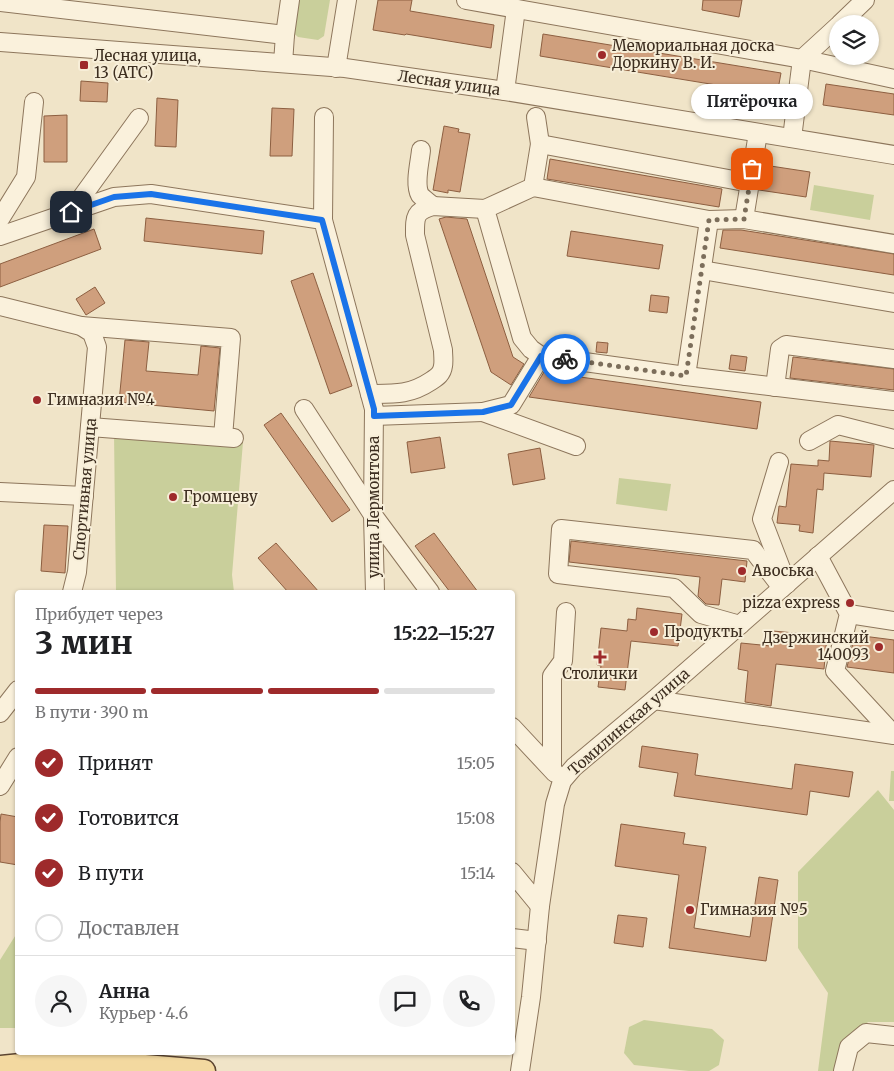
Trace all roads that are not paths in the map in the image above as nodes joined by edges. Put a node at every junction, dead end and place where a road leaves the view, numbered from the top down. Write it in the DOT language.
graph roads {
  1 [pos="290,0"];
  2 [pos="348,0"];
  3 [pos="466,0"];
  4 [pos="865,0"];
  5 [pos="6,2"];
  6 [pos="516,9"];
  7 [pos="849,15"];
  8 [pos="829,34"];
  9 [pos="285,35"];
  10 [pos="0,42"];
  11 [pos="802,59"];
  12 [pos="283,63"];
  13 [pos="336,68"];
  14 [pos="894,78"];
  15 [pos="505,91"];
  16 [pos="34,102"];
  17 [pos="324,117"];
  18 [pos="536,117"];
  19 [pos="139,118"];
  20 [pos="758,133"];
  21 [pos="792,138"];
  22 [pos="540,144"];
  23 [pos="421,150"];
  24 [pos="894,156"];
  25 [pos="750,182"];
  26 [pos="533,187"];
  27 [pos="433,206"];
  28 [pos="485,209"];
  29 [pos="71,212"];
  30 [pos="0,218"];
  31 [pos="744,219"];
  32 [pos="322,220"];
  33 [pos="709,220"];
  34 [pos="0,236"];
  35 [pos="894,244"];
  36 [pos="702,270"];
  37 [pos="894,303"];
  38 [pos="0,306"];
  39 [pos="81,326"];
  40 [pos="541,356"];
  41 [pos="894,359"];
  42 [pos="686,376"];
  43 [pos="776,387"];
  44 [pos="370,394"];
  45 [pos="894,401"];
  46 [pos="304,409"];
  47 [pos="483,412"];
  48 [pos="374,416"];
  49 [pos="90,427"];
  50 [pos="894,439"];
  51 [pos="809,441"];
  52 [pos="576,446"];
  53 [pos="779,462"];
  54 [pos="894,490"];
  55 [pos="0,492"];
  56 [pos="84,496"];
  57 [pos="373,515"];
  58 [pos="818,556"];
  59 [pos="785,586"];
  60 [pos="72,590"];
  61 [pos="375,590"];
  62 [pos="429,590"];
  63 [pos="566,612"];
  64 [pos="849,614"];
  65 [pos="894,621"];
  66 [pos="740,624"];
  67 [pos="15,694"];
  68 [pos="654,700"];
  69 [pos="0,713"];
  70 [pos="887,721"];
  71 [pos="515,730"];
  72 [pos="894,735"];
  73 [pos="15,762"];
  74 [pos="557,775"];
  75 [pos="0,786"];
  76 [pos="515,876"];
  77 [pos="540,906"];
  78 [pos="515,938"];
  79 [pos="537,941"];
  80 [pos="894,1036"];
  81 [pos="0,1067"];
  82 [pos="204,1071"];
  83 [pos="520,1071"];
  84 [pos="843,1071"];
  1 -- 9 [label="street"];
  2 -- 13 [label="street"];
  3 -- 6 [label="street"];
  4 -- 7 [label="street"];
  5 -- 9 [label="street"];
  6 -- 11 [label="street"];
  6 -- 15 [label="street"];
  8 -- 11 [label="street"];
  9 -- 12 [label="street"];
  10 -- 12 [label="street, Лесная улица"];
  11 -- 14 [label="street"];
  11 -- 21 [label="street"];
  12 -- 13 [label="street, Лесная улица"];
  13 -- 15 [label="street, Лесная улица"];
  15 -- 20 [label="street, Лесная улица"];
  16 -- 30 [label="street"];
  17 -- 32 [label="street, улица Лермонтова"];
  18 -- 22 [label="street"];
  19 -- 29 [label="street"];
  20 -- 21 [label="street, Лесная улица"];
  20 -- 25 [label="street"];
  21 -- 24 [label="street, Лесная улица"];
  22 -- 25 [label="street"];
  22 -- 26 [label="street"];
  23 -- 27 [label="street"];
  25 -- 31 [label="street"];
  26 -- 28 [label="street"];
  26 -- 33 [label="street"];
  27 -- 28 [label="street"];
  27 -- 44 [label="street"];
  28 -- 40 [label="street"];
  29 -- 32 [label="street"];
  29 -- 34 [label="street"];
  31 -- 33 [label="street"];
  31 -- 35 [label="street"];
  32 -- 44 [label="street, улица Лермонтова"];
  33 -- 36 [label="street"];
  36 -- 37 [label="street"];
  36 -- 42 [label="street"];
  38 -- 39 [label="street"];
  39 -- 49 [label="street, Спортивная улица"];
  39 -- 49 [label="street"];
  40 -- 42 [label="street"];
  40 -- 47 [label="street"];
  41 -- 43 [label="street"];
  42 -- 43 [label="street"];
  43 -- 45 [label="street"];
  44 -- 48 [label="street, улица Лермонтова"];
  46 -- 57 [label="street"];
  47 -- 48 [label="street"];
  47 -- 52 [label="street"];
  48 -- 57 [label="street, улица Лермонтова"];
  49 -- 56 [label="street, Спортивная улица"];
  50 -- 51 [label="street"];
  53 -- 59 [label="street"];
  54 -- 58 [label="street, Томилинская улица"];
  55 -- 56 [label="street"];
  56 -- 60 [label="street, Спортивная улица"];
  57 -- 61 [label="street, улица Лермонтова"];
  57 -- 62 [label="street"];
  58 -- 59 [label="street, Томилинская улица"];
  58 -- 64 [label="street"];
  59 -- 66 [label="street, Томилинская улица"];
  59 -- 66 [label="street"];
  63 -- 74 [label="street"];
  64 -- 65 [label="street"];
  64 -- 70 [label="street"];
  66 -- 68 [label="street, Томилинская улица"];
  67 -- 69 [label="street"];
  68 -- 72 [label="street"];
  68 -- 74 [label="street, Томилинская улица"];
  70 -- 72 [label="street"];
  71 -- 74 [label="street"];
  73 -- 75 [label="street"];
  74 -- 77 [label="street, Томилинская улица"];
  76 -- 77 [label="street"];
  77 -- 79 [label="street, Томилинская улица"];
  78 -- 79 [label="street"];
  79 -- 83 [label="street, Томилинская улица"];
  80 -- 84 [label="street"];
  81 -- 82 [label="main road"];
}
